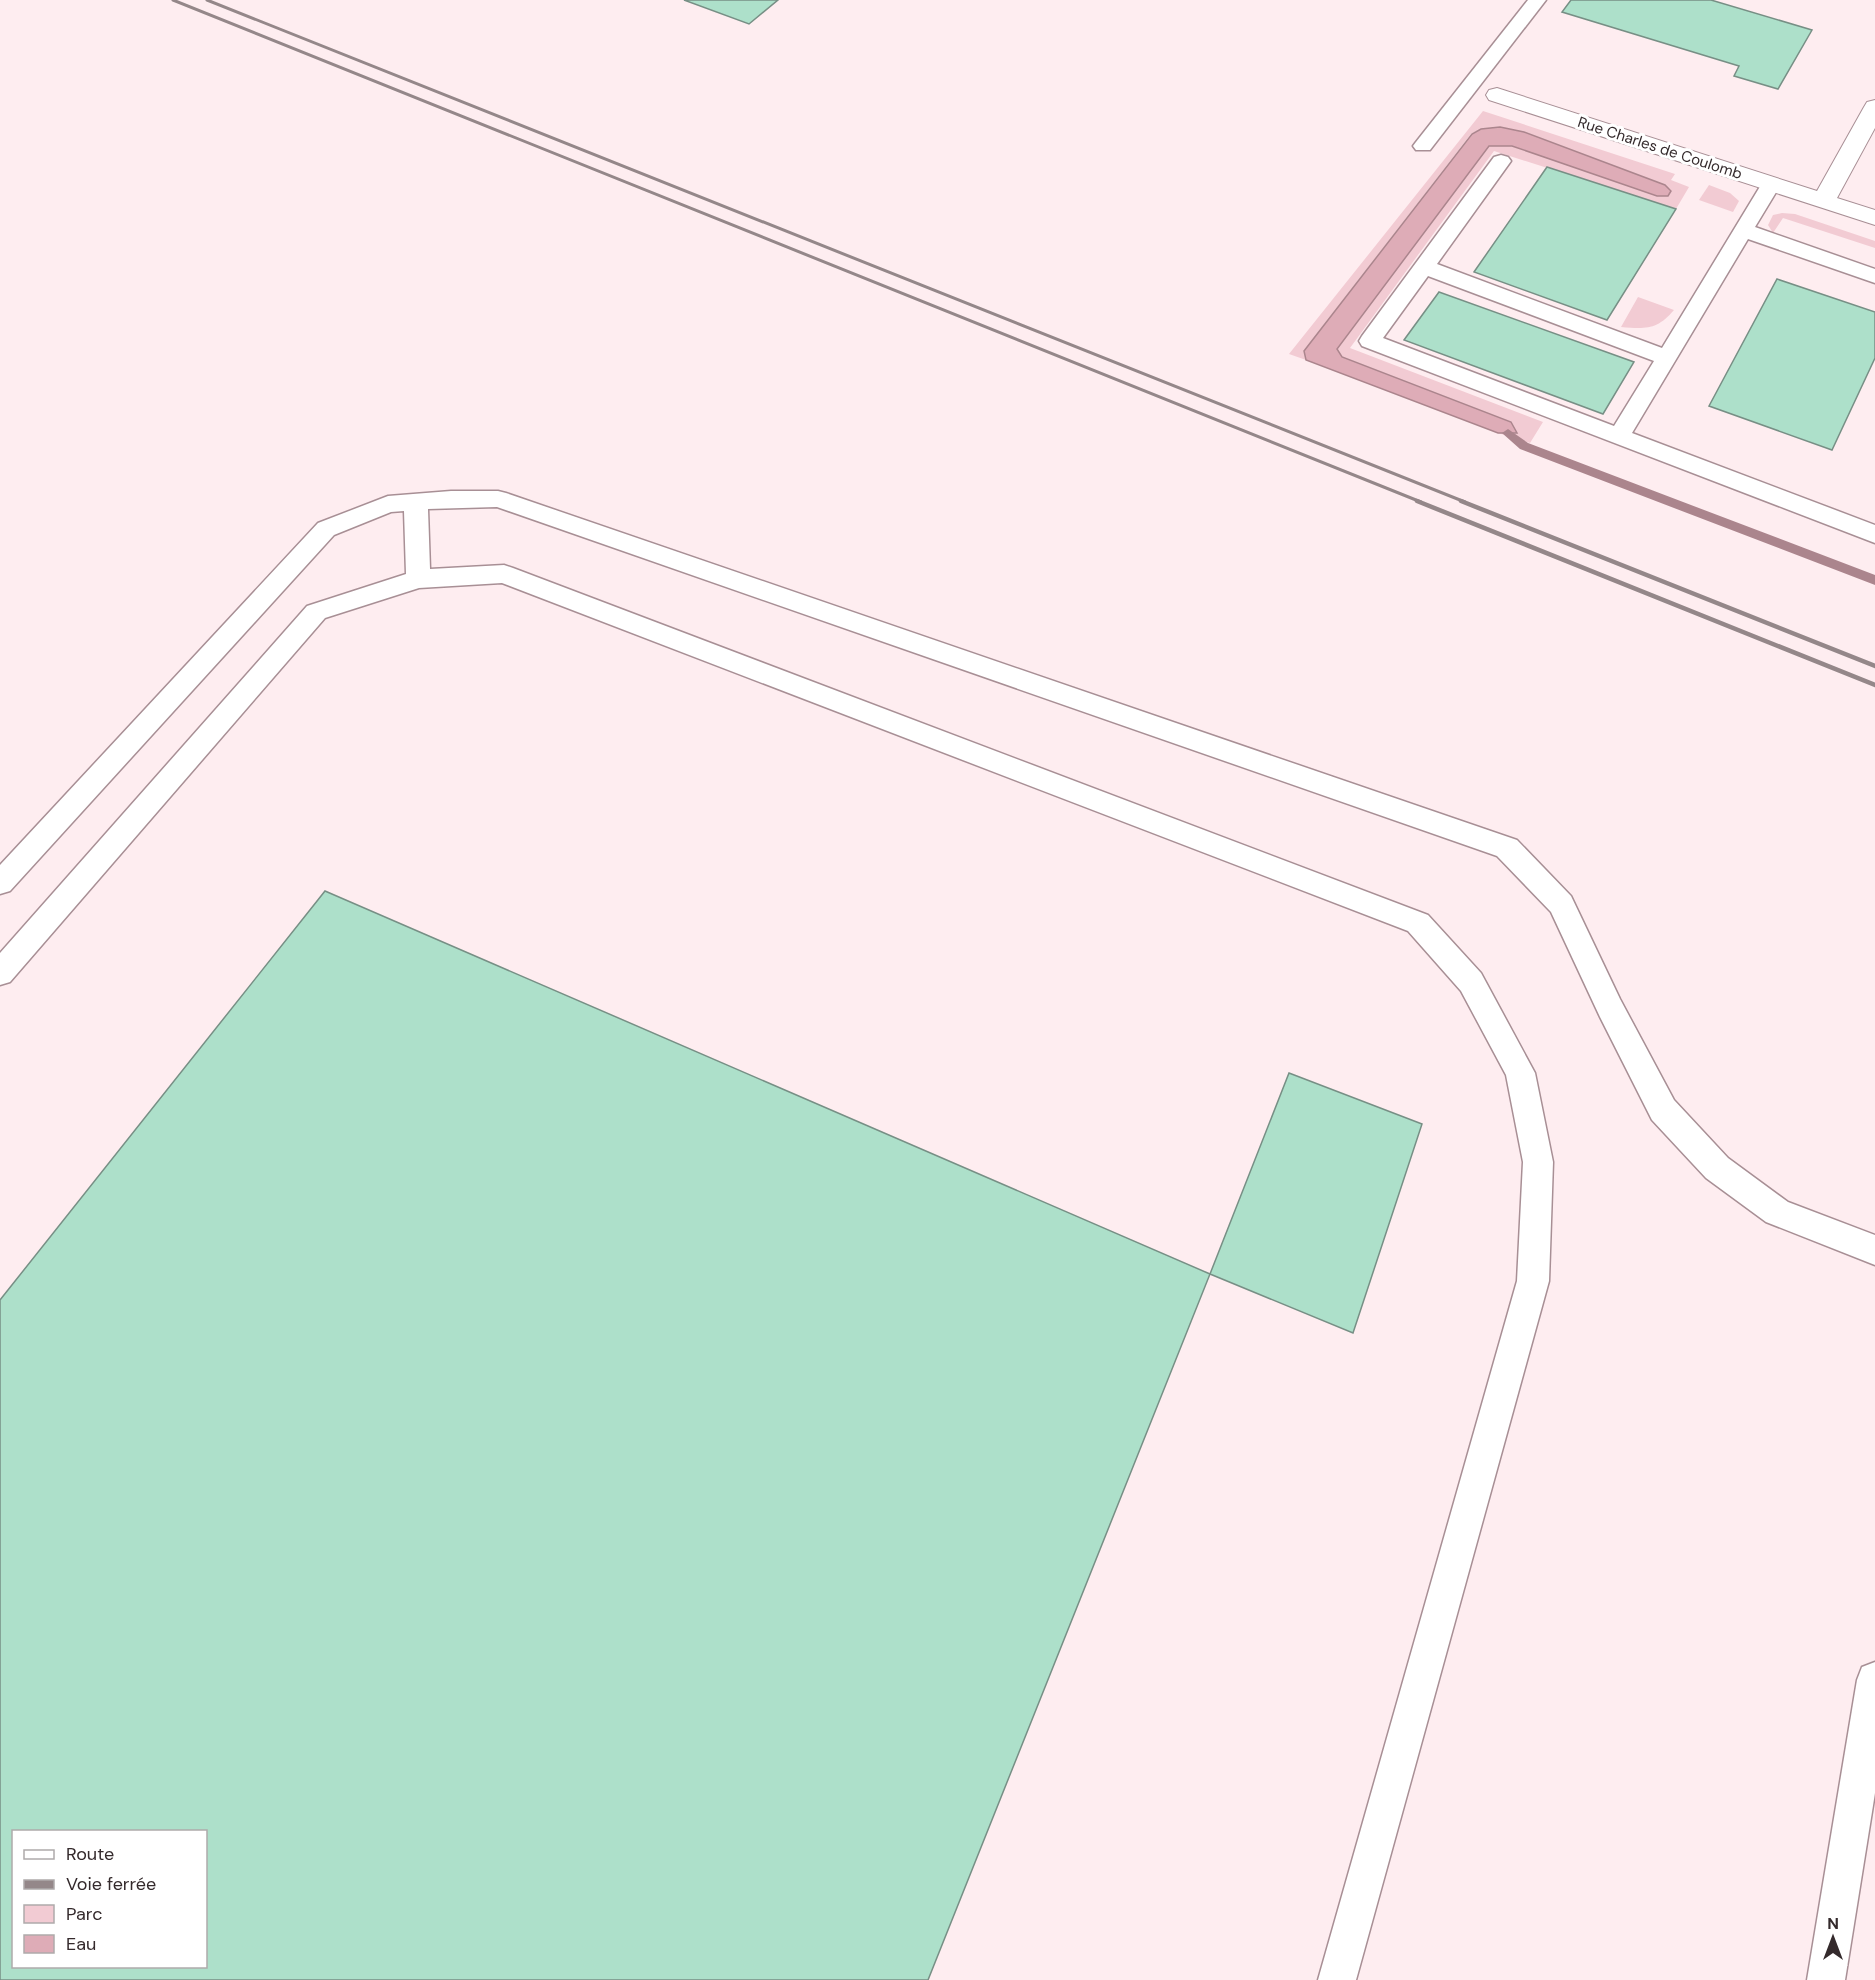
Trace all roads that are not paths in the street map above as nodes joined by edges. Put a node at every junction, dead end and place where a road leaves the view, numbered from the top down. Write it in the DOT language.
graph roads {
  1 [pos="1537,0"];
  2 [pos="1469,86"];
  3 [pos="1497,95"];
  4 [pos="1875,107"];
  5 [pos="1423,146"];
  6 [pos="1501,161"];
  7 [pos="1771,184"];
  8 [pos="1824,201"];
  9 [pos="1875,218"];
  10 [pos="1743,230"];
  11 [pos="1424,267"];
  12 [pos="1875,276"];
  13 [pos="1666,358"];
  14 [pos="1619,437"];
  15 [pos="416,502"];
  16 [pos="1872,526"];
  17 [pos="418,579"];
  18 [pos="0,883"];
  19 [pos="0,973"];
  20 [pos="1875,1250"];
  21 [pos="1875,1680"];
  22 [pos="1337,1980"];
  23 [pos="1826,1980"];
  1 -- 2 [label="lane"];
  2 -- 3 [label="lane"];
  2 -- 5 [label="lane"];
  3 -- 7 [label="street, Rue Charles de Coulomb"];
  4 -- 8 [label="street"];
  6 -- 11 [label="lane"];
  7 -- 8 [label="street, Rue Charles de Coulomb"];
  7 -- 10 [label="lane"];
  8 -- 9 [label="street, Rue Charles de Coulomb"];
  10 -- 12 [label="lane"];
  10 -- 13 [label="lane"];
  11 -- 13 [label="lane"];
  11 -- 14 [label="lane"];
  13 -- 14 [label="lane"];
  14 -- 16 [label="lane"];
  15 -- 17 [label="lane"];
  15 -- 18 [label="lane"];
  15 -- 20 [label="lane"];
  17 -- 19 [label="lane"];
  17 -- 22 [label="lane"];
  21 -- 23 [label="lane"];
}
